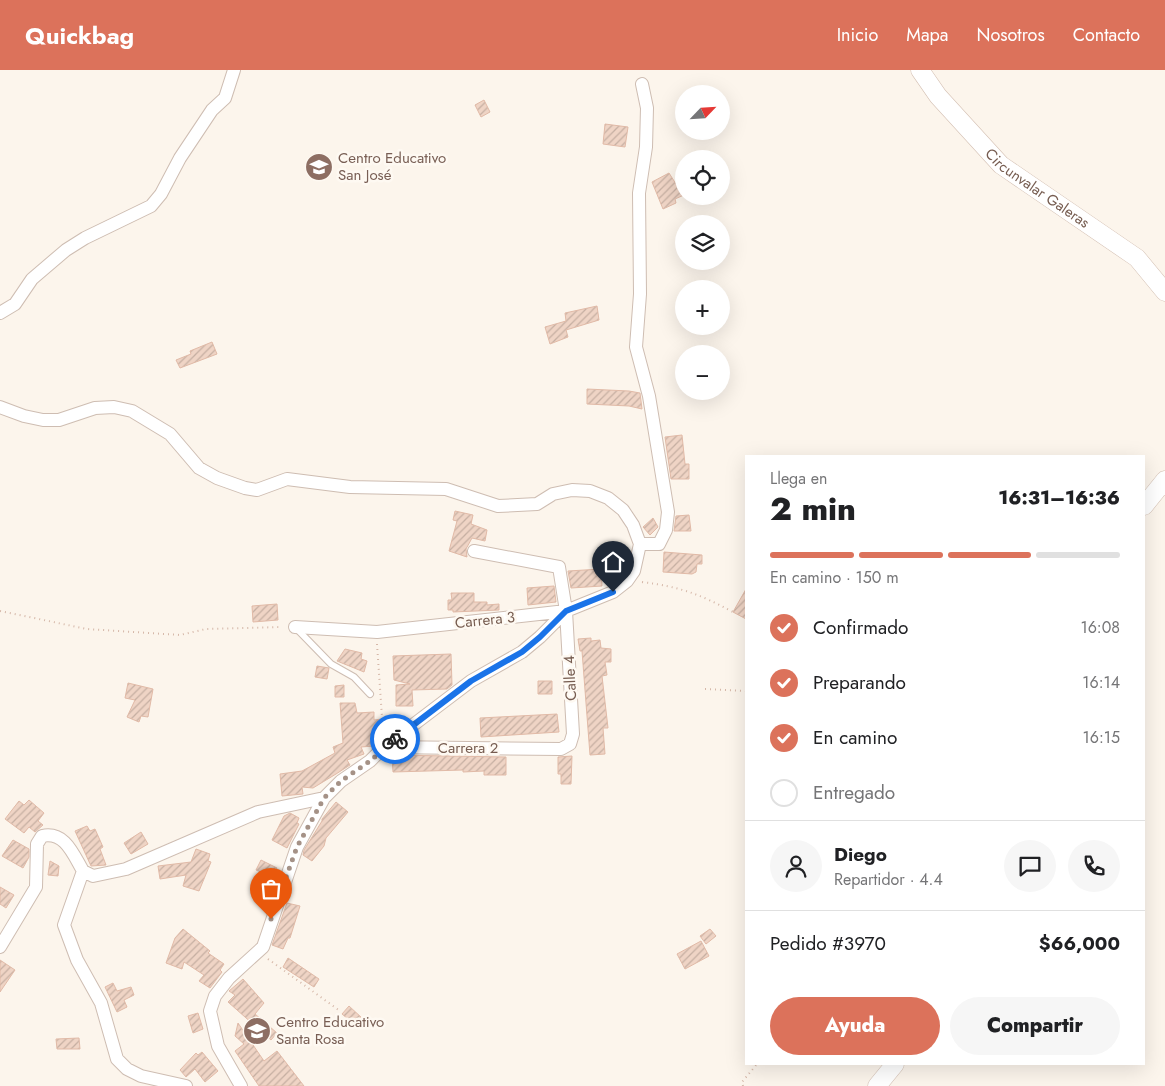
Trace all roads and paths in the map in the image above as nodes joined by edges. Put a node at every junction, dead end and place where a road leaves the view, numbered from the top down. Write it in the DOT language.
graph roads {
  1 [pos="234,70"];
  2 [pos="920,70"];
  3 [pos="642,84"];
  4 [pos="1165,292"];
  5 [pos="0,313"];
  6 [pos="0,407"];
  7 [pos="1165,480"];
  8 [pos="1145,505"];
  9 [pos="640,544"];
  10 [pos="474,551"];
  11 [pos="627,580"];
  12 [pos="0,610"];
  13 [pos="566,611"];
  14 [pos="733,612"];
  15 [pos="295,627"];
  16 [pos="377,632"];
  17 [pos="705,689"];
  18 [pos="745,691"];
  19 [pos="370,694"];
  20 [pos="570,744"];
  21 [pos="384,747"];
  22 [pos="324,798"];
  23 [pos="83,871"];
  24 [pos="0,947"];
  25 [pos="258,951"];
  26 [pos="340,1010"];
  27 [pos="757,1065"];
  28 [pos="894,1065"];
  29 [pos="186,1086"];
  30 [pos="241,1086"];
  31 [pos="743,1086"];
  32 [pos="877,1086"];
  1 -- 5 [label="street"];
  2 -- 4 [label="main road, Circunvalar Galeras"];
  3 -- 9 [label="street"];
  6 -- 9 [label="street"];
  7 -- 8 [label="main road"];
  9 -- 11 [label="street"];
  10 -- 13 [label="street, Calle 4"];
  11 -- 13 [label="street, Carrera 3"];
  11 -- 14 [label="path"];
  12 -- 15 [label="path"];
  13 -- 16 [label="street, Carrera 3"];
  13 -- 20 [label="street, Calle 4"];
  13 -- 21 [label="street"];
  15 -- 16 [label="street, Carrera 3"];
  15 -- 19 [label="lane"];
  16 -- 21 [label="path"];
  17 -- 18 [label="path"];
  20 -- 21 [label="street, Carrera 2"];
  21 -- 22 [label="street"];
  22 -- 23 [label="street"];
  22 -- 25 [label="street"];
  23 -- 24 [label="street"];
  23 -- 29 [label="street"];
  25 -- 26 [label="path"];
  25 -- 30 [label="street"];
  27 -- 31 [label="path"];
  28 -- 32 [label="main road"];
}
